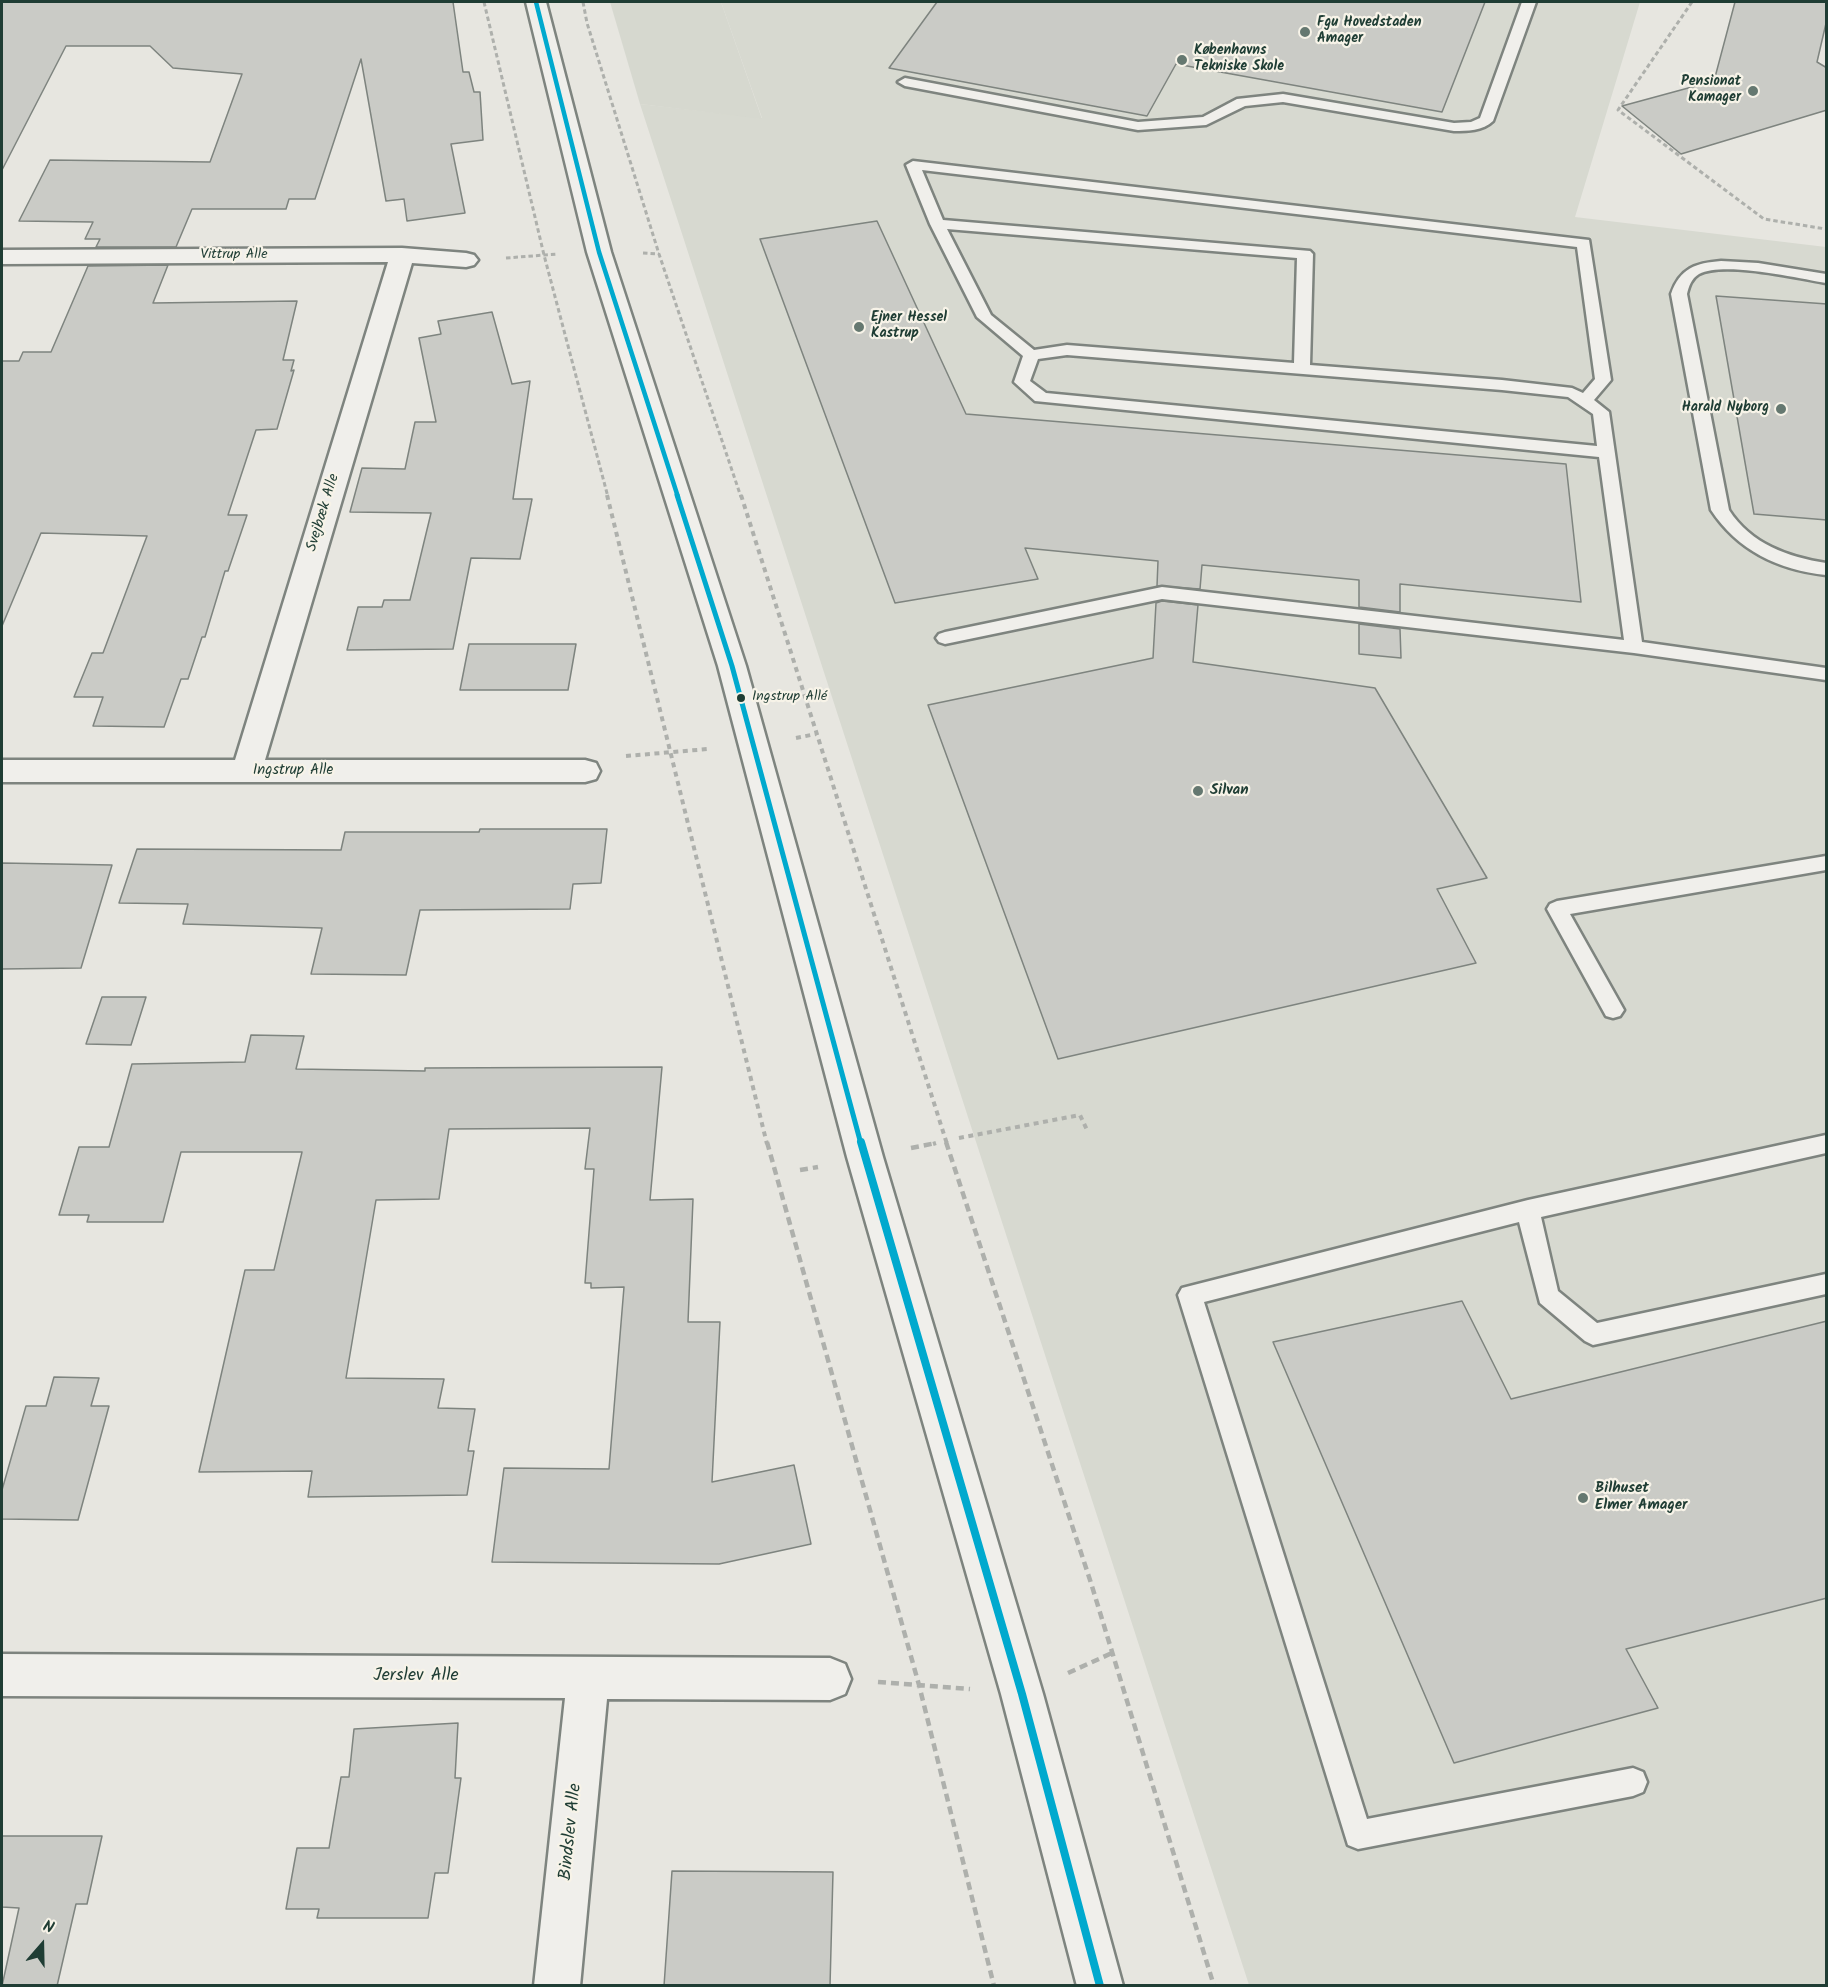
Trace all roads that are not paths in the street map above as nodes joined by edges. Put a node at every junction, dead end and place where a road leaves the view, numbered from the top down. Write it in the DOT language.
graph roads {
  1 [pos="536,2"];
  2 [pos="1528,2"];
  3 [pos="905,82"];
  4 [pos="937,224"];
  5 [pos="402,255"];
  6 [pos="2,257"];
  7 [pos="466,260"];
  8 [pos="1827,278"];
  9 [pos="1031,355"];
  10 [pos="1302,369"];
  11 [pos="1585,401"];
  12 [pos="1606,452"];
  13 [pos="1827,569"];
  14 [pos="945,638"];
  15 [pos="1634,647"];
  16 [pos="1827,674"];
  17 [pos="2,771"];
  18 [pos="246,771"];
  19 [pos="585,771"];
  20 [pos="1827,863"];
  21 [pos="1614,1010"];
  22 [pos="1827,1144"];
  23 [pos="1528,1210"];
  24 [pos="1827,1284"];
  25 [pos="2,1675"];
  26 [pos="588,1678"];
  27 [pos="830,1679"];
  28 [pos="1633,1782"];
  29 [pos="557,1986"];
  30 [pos="1100,1986"];
  1 -- 30 [label="street"];
  2 -- 3 [label="lane"];
  4 -- 9 [label="lane"];
  4 -- 10 [label="lane"];
  4 -- 11 [label="lane"];
  5 -- 6 [label="street, Vittrup Alle"];
  5 -- 7 [label="street, Vittrup Alle"];
  5 -- 18 [label="street, Svejbæk Alle"];
  8 -- 13 [label="lane"];
  9 -- 10 [label="lane"];
  9 -- 12 [label="lane"];
  10 -- 11 [label="lane"];
  11 -- 12 [label="lane"];
  12 -- 15 [label="lane"];
  14 -- 15 [label="lane"];
  15 -- 16 [label="lane"];
  17 -- 18 [label="street, Ingstrup Alle"];
  18 -- 19 [label="street, Ingstrup Alle"];
  20 -- 21 [label="lane"];
  22 -- 23 [label="lane"];
  23 -- 24 [label="lane"];
  23 -- 28 [label="lane"];
  25 -- 26 [label="street, Jerslev Alle"];
  26 -- 27 [label="street, Jerslev Alle"];
  26 -- 29 [label="street, Bindslev Alle"];
}
